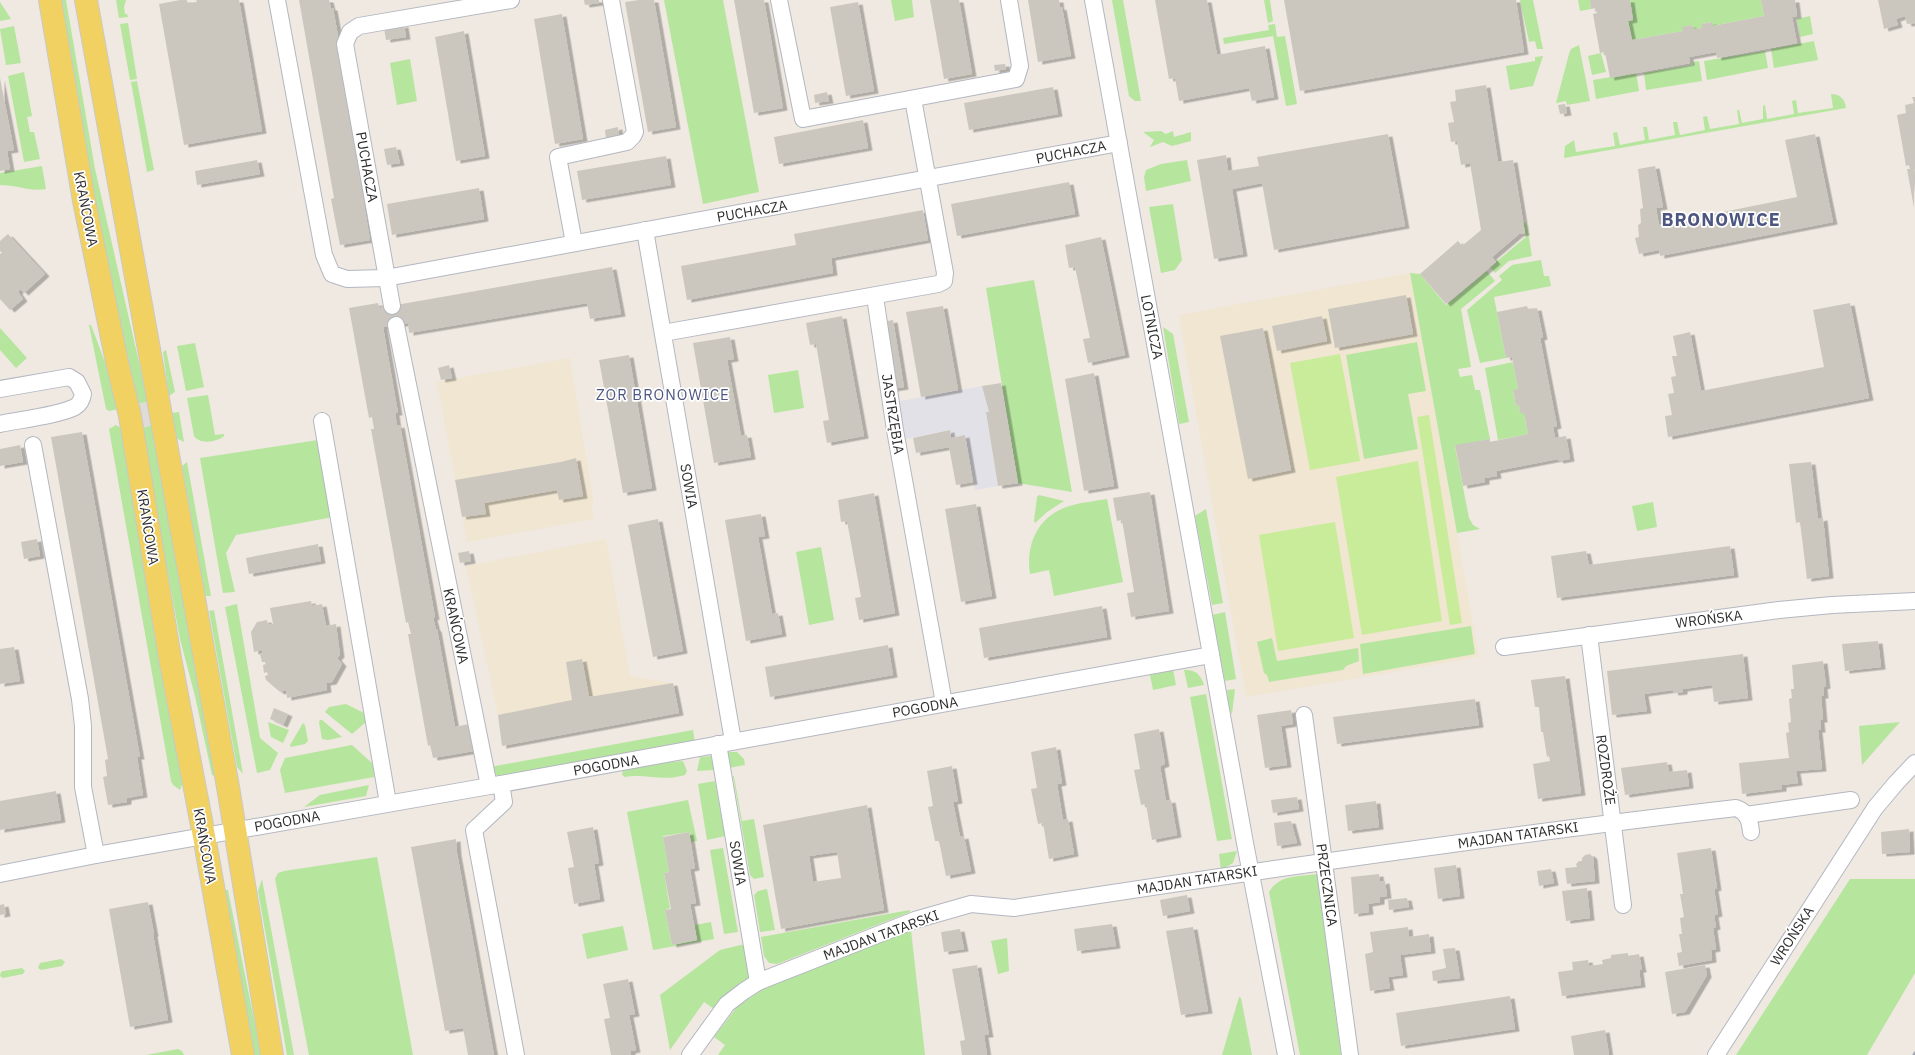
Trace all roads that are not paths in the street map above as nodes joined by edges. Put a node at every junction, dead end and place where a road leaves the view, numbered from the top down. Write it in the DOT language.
graph roads {
  1 [pos="50,0"];
  2 [pos="86,0"];
  3 [pos="277,0"];
  4 [pos="511,0"];
  5 [pos="610,0"];
  6 [pos="779,0"];
  7 [pos="1009,0"];
  8 [pos="1093,0"];
  9 [pos="913,99"];
  10 [pos="1119,143"];
  11 [pos="929,179"];
  12 [pos="645,230"];
  13 [pos="574,243"];
  14 [pos="386,278"];
  15 [pos="875,297"];
  16 [pos="392,306"];
  17 [pos="396,325"];
  18 [pos="666,333"];
  19 [pos="0,390"];
  20 [pos="322,421"];
  21 [pos="0,424"];
  22 [pos="33,446"];
  23 [pos="1915,601"];
  24 [pos="1589,635"];
  25 [pos="1504,647"];
  26 [pos="1211,655"];
  27 [pos="944,703"];
  28 [pos="1304,716"];
  29 [pos="725,743"];
  30 [pos="1915,763"];
  31 [pos="495,785"];
  32 [pos="1852,800"];
  33 [pos="388,803"];
  34 [pos="1746,815"];
  35 [pos="1613,822"];
  36 [pos="235,830"];
  37 [pos="1751,832"];
  38 [pos="204,836"];
  39 [pos="96,855"];
  40 [pos="1324,861"];
  41 [pos="1250,872"];
  42 [pos="0,874"];
  43 [pos="1623,905"];
  44 [pos="758,982"];
  45 [pos="242,1055"];
  46 [pos="272,1055"];
  47 [pos="516,1055"];
  48 [pos="690,1055"];
  49 [pos="1286,1055"];
  50 [pos="1350,1055"];
  51 [pos="1716,1055"];
  1 -- 38 [label="main road, KRAŃCOWA"];
  2 -- 36 [label="main road"];
  3 -- 14 [label="street"];
  4 -- 14 [label="street, PUCHACZA"];
  5 -- 13 [label="street"];
  6 -- 9 [label="street"];
  7 -- 9 [label="street"];
  8 -- 10 [label="street, LOTNICZA"];
  9 -- 11 [label="street"];
  10 -- 11 [label="street, PUCHACZA"];
  10 -- 26 [label="street, LOTNICZA"];
  11 -- 12 [label="street, PUCHACZA"];
  11 -- 15 [label="street"];
  12 -- 13 [label="street, PUCHACZA"];
  12 -- 18 [label="street, SOWIA"];
  13 -- 14 [label="street, PUCHACZA"];
  14 -- 16 [label="street"];
  15 -- 18 [label="street"];
  15 -- 27 [label="street, JASTRZĘBIA"];
  17 -- 31 [label="street, KRAŃCOWA"];
  18 -- 29 [label="street, SOWIA"];
  19 -- 21 [label="street"];
  20 -- 33 [label="street"];
  22 -- 39 [label="street"];
  23 -- 24 [label="street, WROŃSKA"];
  24 -- 25 [label="street, WROŃSKA"];
  24 -- 35 [label="street, ROZDROŻE"];
  26 -- 27 [label="street, POGODNA"];
  26 -- 41 [label="street, LOTNICZA"];
  27 -- 29 [label="street, POGODNA"];
  28 -- 40 [label="street, PRZECZNICA"];
  29 -- 31 [label="street, POGODNA"];
  29 -- 44 [label="street, SOWIA"];
  30 -- 51 [label="street, WROŃSKA"];
  31 -- 33 [label="street, POGODNA"];
  31 -- 47 [label="street, KRAŃCOWA"];
  32 -- 34 [label="street, MAJDAN TATARSKI"];
  33 -- 36 [label="street, POGODNA"];
  34 -- 35 [label="street, MAJDAN TATARSKI"];
  34 -- 37 [label="street"];
  35 -- 40 [label="street, MAJDAN TATARSKI"];
  35 -- 43 [label="street, ROZDROŻE"];
  36 -- 38 [label="street, POGODNA"];
  36 -- 46 [label="main road"];
  38 -- 39 [label="street, POGODNA"];
  38 -- 45 [label="main road, KRAŃCOWA"];
  39 -- 42 [label="street, POGODNA"];
  40 -- 41 [label="street, MAJDAN TATARSKI"];
  40 -- 50 [label="street, PRZECZNICA"];
  41 -- 44 [label="street, MAJDAN TATARSKI"];
  41 -- 49 [label="street, LOTNICZA"];
  44 -- 48 [label="street, MAJDAN TATARSKI"];
}
